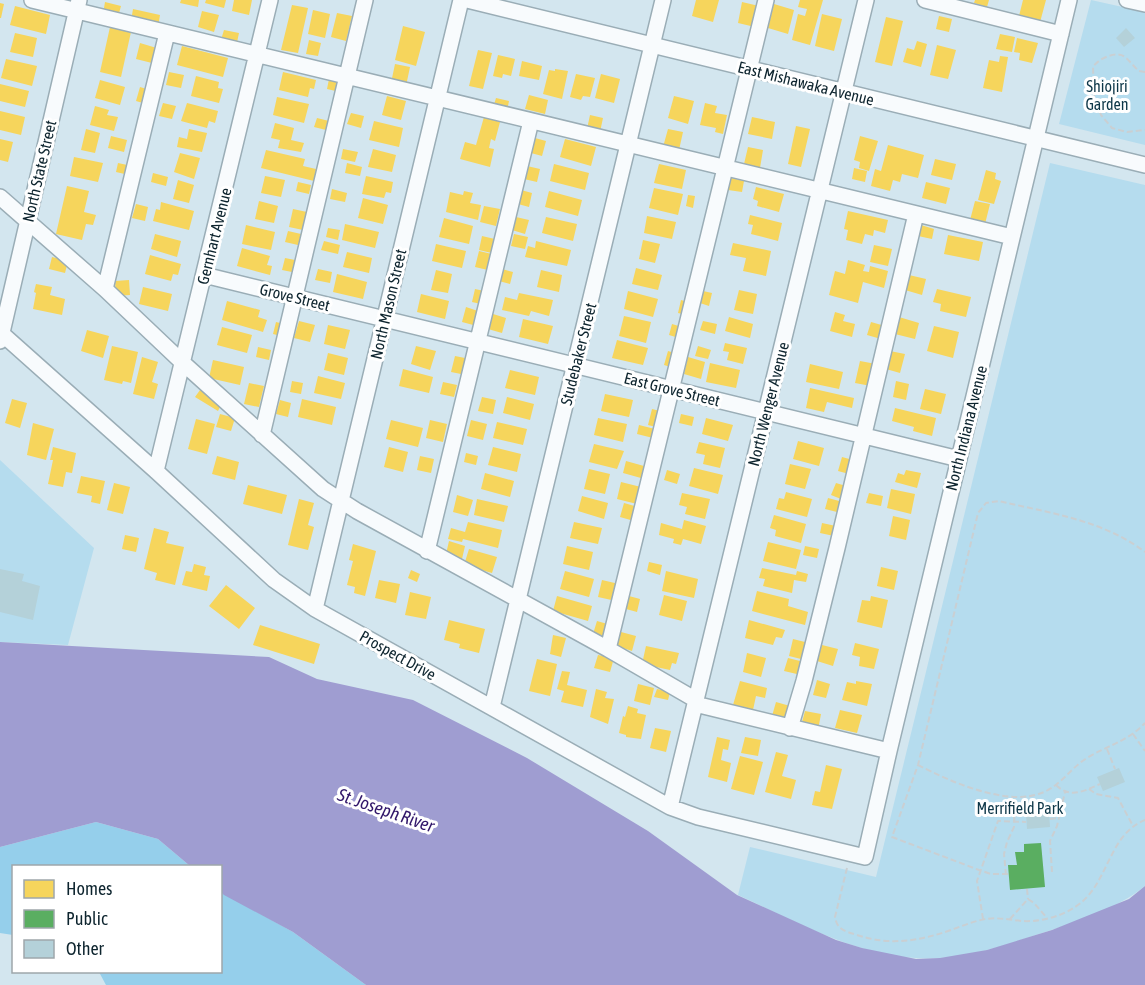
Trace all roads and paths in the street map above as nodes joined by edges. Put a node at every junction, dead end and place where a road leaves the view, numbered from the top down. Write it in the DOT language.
graph roads {
  1 [pos="32,0"];
  2 [pos="270,0"];
  3 [pos="365,0"];
  4 [pos="460,0"];
  5 [pos="466,0"];
  6 [pos="663,0"];
  7 [pos="766,0"];
  8 [pos="866,0"];
  9 [pos="925,0"];
  10 [pos="1069,0"];
  11 [pos="1127,0"];
  12 [pos="1145,4"];
  13 [pos="78,5"];
  14 [pos="167,33"];
  15 [pos="1061,34"];
  16 [pos="651,45"];
  17 [pos="257,55"];
  18 [pos="749,69"];
  19 [pos="1145,72"];
  20 [pos="348,76"];
  21 [pos="844,92"];
  22 [pos="438,98"];
  23 [pos="531,121"];
  24 [pos="1145,130"];
  25 [pos="1036,138"];
  26 [pos="628,144"];
  27 [pos="1145,165"];
  28 [pos="725,168"];
  29 [pos="820,191"];
  30 [pos="0,197"];
  31 [pos="916,214"];
  32 [pos="27,222"];
  33 [pos="1012,237"];
  34 [pos="204,275"];
  35 [pos="105,289"];
  36 [pos="294,297"];
  37 [pos="385,319"];
  38 [pos="1,336"];
  39 [pos="478,342"];
  40 [pos="183,363"];
  41 [pos="576,365"];
  42 [pos="673,389"];
  43 [pos="766,412"];
  44 [pos="262,435"];
  45 [pos="862,435"];
  46 [pos="959,459"];
  47 [pos="156,471"];
  48 [pos="341,502"];
  49 [pos="427,551"];
  50 [pos="1145,552"];
  51 [pos="518,601"];
  52 [pos="315,609"];
  53 [pos="608,649"];
  54 [pos="696,702"];
  55 [pos="492,707"];
  56 [pos="1145,723"];
  57 [pos="790,728"];
  58 [pos="1133,734"];
  59 [pos="1107,749"];
  60 [pos="889,751"];
  61 [pos="1145,751"];
  62 [pos="918,765"];
  63 [pos="1115,769"];
  64 [pos="1100,784"];
  65 [pos="1056,785"];
  66 [pos="1089,789"];
  67 [pos="1065,792"];
  68 [pos="1015,798"];
  69 [pos="670,807"];
  70 [pos="1058,818"];
  71 [pos="1050,819"];
  72 [pos="1145,820"];
  73 [pos="1015,822"];
  74 [pos="1026,822"];
  75 [pos="1133,826"];
  76 [pos="858,855"];
  77 [pos="979,870"];
  78 [pos="1052,872"];
  79 [pos="1027,889"];
  80 [pos="1028,899"];
  81 [pos="1047,918"];
  82 [pos="983,919"];
  83 [pos="1010,919"];
  1 -- 13 [label="street"];
  2 -- 17 [label="street, Gernhart Avenue"];
  3 -- 20 [label="street"];
  4 -- 22 [label="street, North Mason Street"];
  5 -- 16 [label="street, East Mishawaka Avenue"];
  6 -- 16 [label="street, Studebaker Street"];
  7 -- 18 [label="street"];
  8 -- 21 [label="street, North Wenger Avenue"];
  9 -- 15 [label="street"];
  10 -- 15 [label="street, North Indiana Avenue"];
  11 -- 12 [label="street"];
  13 -- 14 [label="street"];
  13 -- 32 [label="street, North State Street"];
  14 -- 17 [label="street"];
  14 -- 35 [label="street"];
  15 -- 25 [label="street, North Indiana Avenue"];
  16 -- 18 [label="street, East Mishawaka Avenue"];
  16 -- 26 [label="street, Studebaker Street"];
  17 -- 20 [label="street"];
  17 -- 34 [label="street, Gernhart Avenue"];
  18 -- 21 [label="street, East Mishawaka Avenue"];
  18 -- 28 [label="street"];
  19 -- 24 [label="path"];
  20 -- 22 [label="street"];
  20 -- 36 [label="street"];
  21 -- 25 [label="street, East Mishawaka Avenue"];
  21 -- 29 [label="street, North Wenger Avenue"];
  22 -- 23 [label="street"];
  22 -- 37 [label="street, North Mason Street"];
  23 -- 26 [label="street"];
  23 -- 39 [label="street"];
  25 -- 27 [label="street, East Mishawaka Avenue"];
  25 -- 33 [label="street, North Indiana Avenue"];
  26 -- 28 [label="street"];
  26 -- 41 [label="street, Studebaker Street"];
  28 -- 29 [label="street"];
  28 -- 42 [label="street"];
  29 -- 31 [label="street"];
  29 -- 43 [label="street, North Wenger Avenue"];
  30 -- 32 [label="street"];
  31 -- 33 [label="street"];
  31 -- 45 [label="street"];
  32 -- 35 [label="street"];
  32 -- 38 [label="street, North State Street"];
  33 -- 46 [label="street, North Indiana Avenue"];
  34 -- 36 [label="street, Grove Street"];
  34 -- 40 [label="street, Gernhart Avenue"];
  35 -- 40 [label="street"];
  36 -- 37 [label="street, Grove Street"];
  36 -- 44 [label="street"];
  37 -- 39 [label="street, East Grove Street"];
  37 -- 48 [label="street, North Mason Street"];
  38 -- 47 [label="street, Prospect Drive"];
  39 -- 41 [label="street, East Grove Street"];
  39 -- 49 [label="street"];
  40 -- 44 [label="street"];
  40 -- 47 [label="street, Gernhart Avenue"];
  41 -- 42 [label="street, East Grove Street"];
  41 -- 51 [label="street, Studebaker Street"];
  42 -- 43 [label="street, East Grove Street"];
  42 -- 53 [label="street"];
  43 -- 45 [label="street, East Grove Street"];
  43 -- 54 [label="street, North Wenger Avenue"];
  44 -- 48 [label="street"];
  45 -- 46 [label="street, East Grove Street"];
  45 -- 57 [label="street"];
  46 -- 60 [label="street, North Indiana Avenue"];
  47 -- 52 [label="street, Prospect Drive"];
  48 -- 49 [label="street"];
  48 -- 52 [label="street, North Mason Street"];
  49 -- 51 [label="street"];
  50 -- 62 [label="path"];
  51 -- 53 [label="street"];
  51 -- 55 [label="street, Studebaker Street"];
  52 -- 55 [label="street, Prospect Drive"];
  53 -- 54 [label="street"];
  54 -- 57 [label="street"];
  54 -- 69 [label="street, North Wenger Avenue"];
  55 -- 69 [label="street, Prospect Drive"];
  56 -- 58 [label="path"];
  57 -- 60 [label="street"];
  58 -- 59 [label="path"];
  58 -- 61 [label="path"];
  59 -- 63 [label="path"];
  59 -- 65 [label="path"];
  60 -- 76 [label="street, North Indiana Avenue"];
  62 -- 68 [label="path"];
  62 -- 77 [label="path"];
  64 -- 66 [label="path"];
  65 -- 67 [label="path"];
  65 -- 68 [label="path"];
  66 -- 67 [label="path"];
  66 -- 75 [label="path"];
  67 -- 70 [label="path"];
  68 -- 73 [label="path"];
  69 -- 76 [label="street, Prospect Drive"];
  70 -- 71 [label="path"];
  70 -- 78 [label="path"];
  72 -- 75 [label="path"];
  73 -- 74 [label="path"];
  73 -- 77 [label="path"];
  73 -- 77 [label="path"];
  75 -- 81 [label="path"];
  76 -- 82 [label="path"];
  77 -- 82 [label="path"];
  79 -- 80 [label="path"];
  80 -- 81 [label="path"];
  80 -- 83 [label="path"];
  81 -- 83 [label="path"];
  82 -- 83 [label="path"];
}
